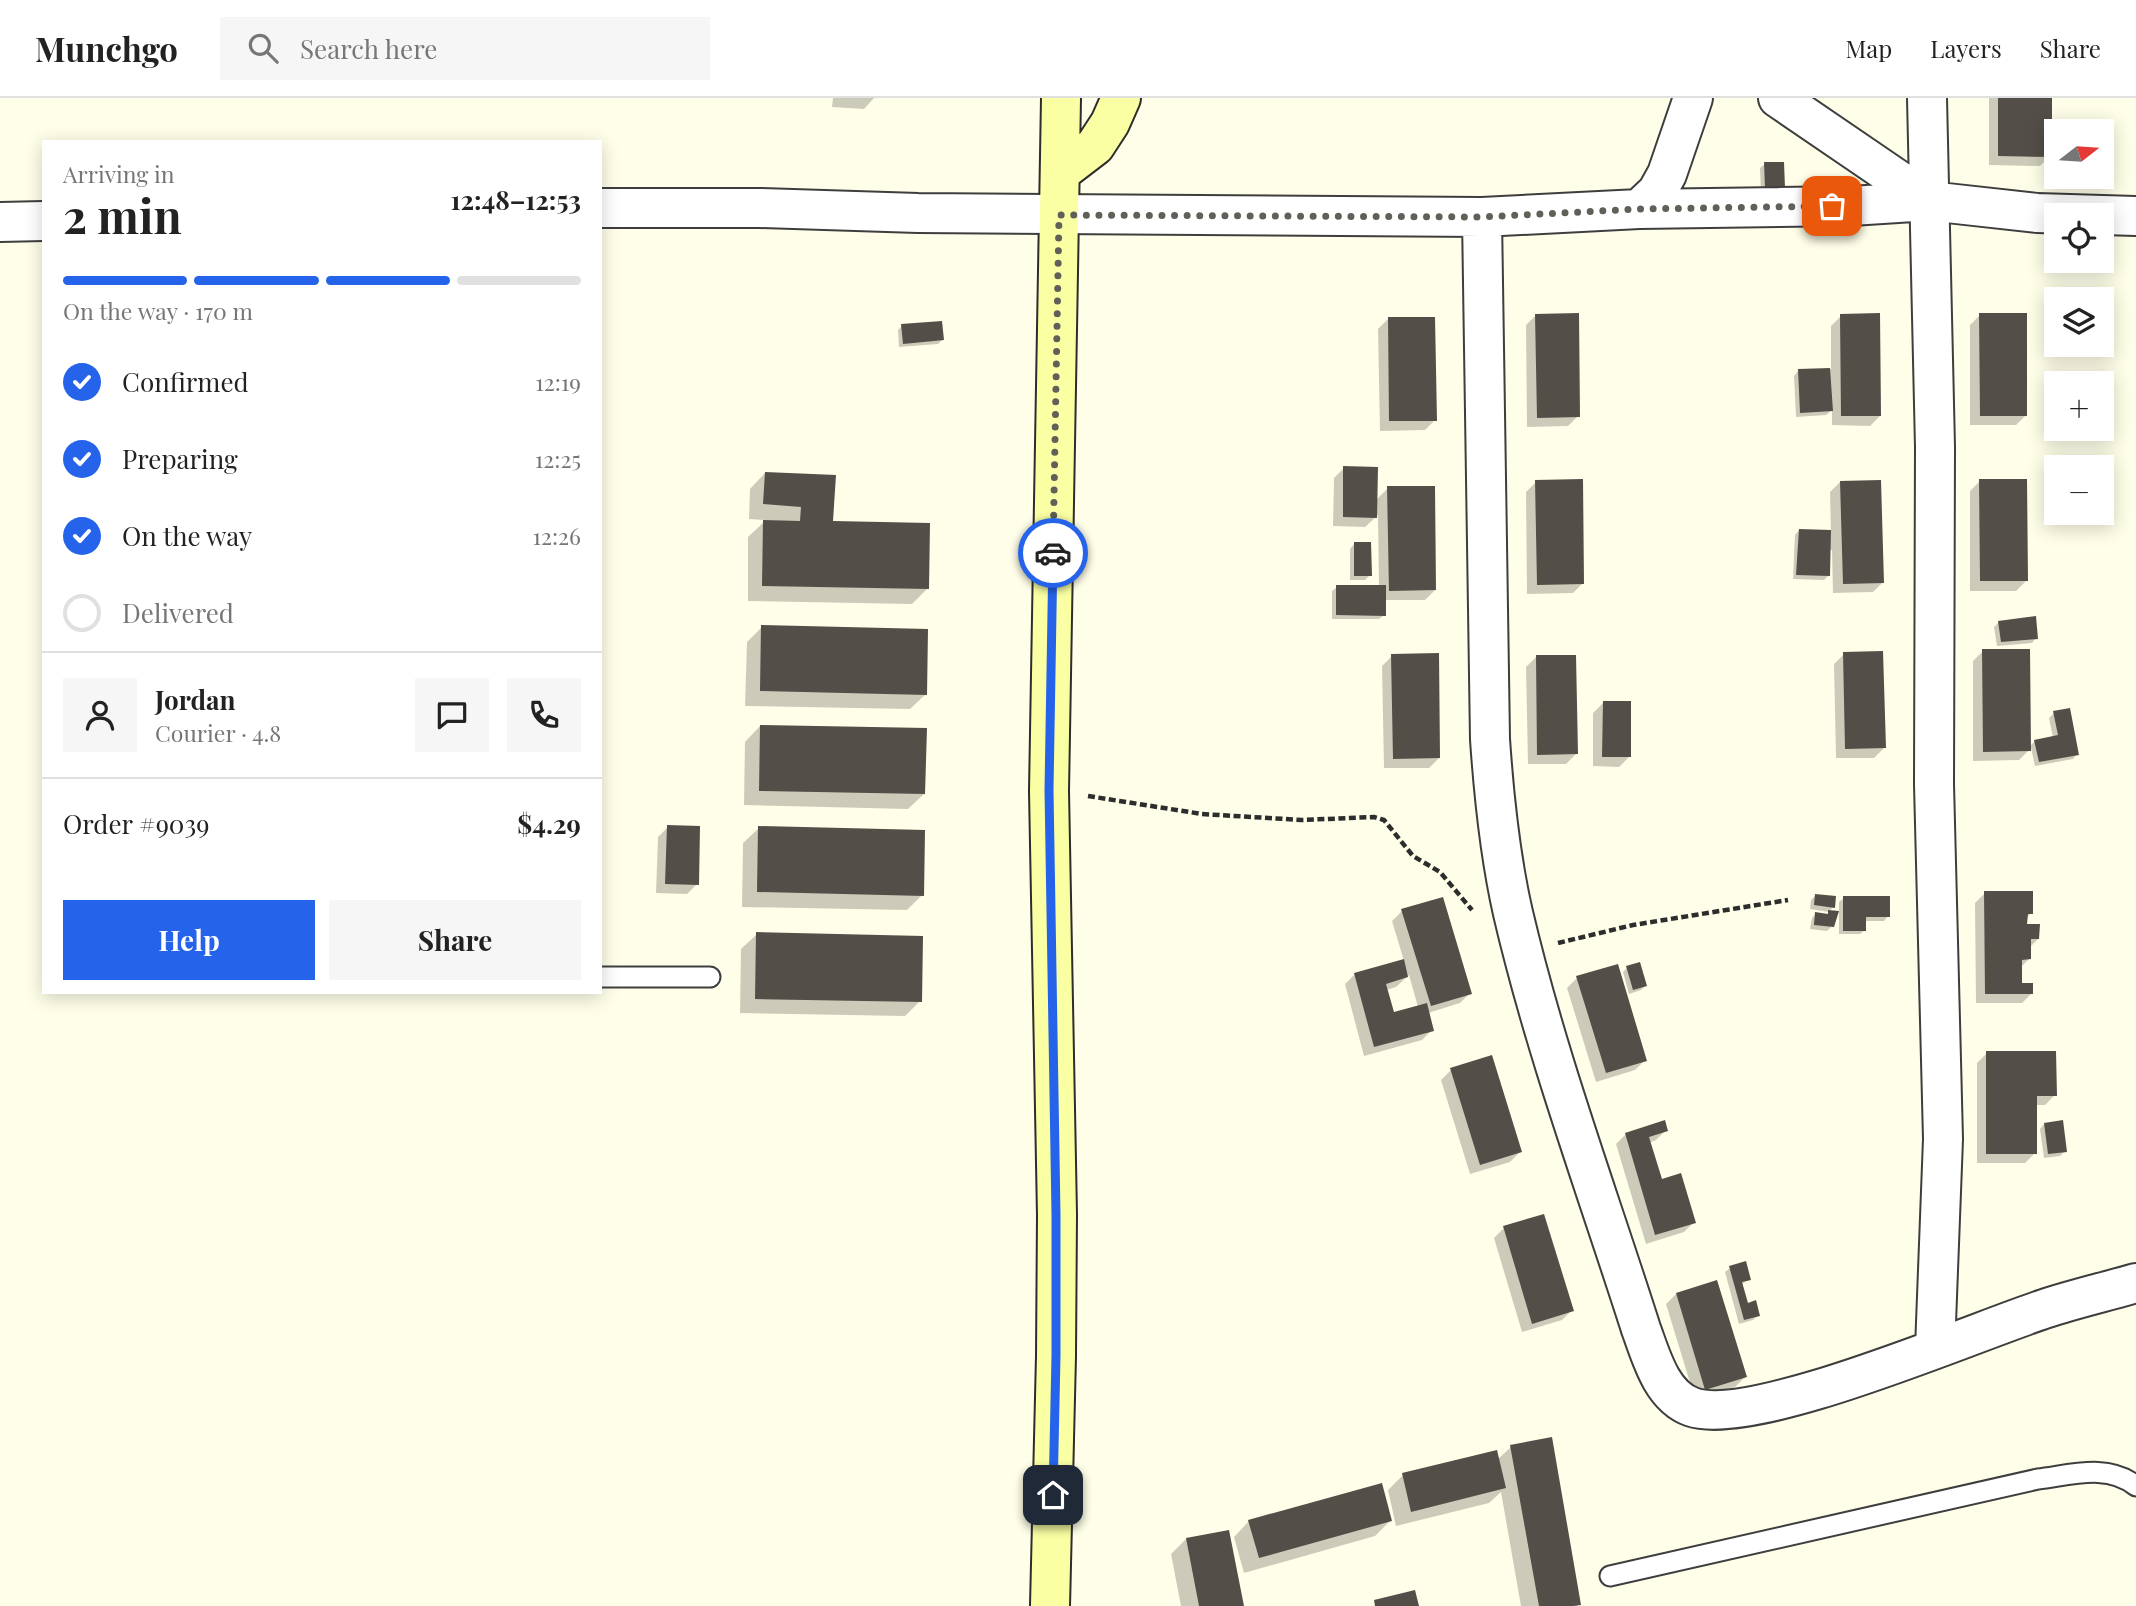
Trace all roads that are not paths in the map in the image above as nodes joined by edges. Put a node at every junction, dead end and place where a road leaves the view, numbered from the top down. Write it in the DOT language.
graph roads {
  1 [pos="1061,98"];
  2 [pos="1121,98"];
  3 [pos="1693,98"];
  4 [pos="1778,98"];
  5 [pos="1927,98"];
  6 [pos="1061,172"];
  7 [pos="1929,201"];
  8 [pos="602,208"];
  9 [pos="1639,209"];
  10 [pos="1059,215"];
  11 [pos="2136,216"];
  12 [pos="1482,217"];
  13 [pos="42,221"];
  14 [pos="0,222"];
  15 [pos="602,977"];
  16 [pos="710,977"];
  17 [pos="2136,1283"];
  18 [pos="1936,1349"];
  19 [pos="2136,1486"];
  20 [pos="1610,1576"];
  21 [pos="1050,1606"];
  1 -- 6 [label="street"];
  2 -- 6 [label="street"];
  3 -- 9 [label="street"];
  4 -- 7 [label="street"];
  5 -- 7 [label="street"];
  6 -- 10 [label="street"];
  7 -- 9 [label="street"];
  7 -- 11 [label="street"];
  7 -- 18 [label="street"];
  8 -- 10 [label="street"];
  9 -- 12 [label="street"];
  10 -- 12 [label="street"];
  10 -- 21 [label="street"];
  12 -- 18 [label="street"];
  13 -- 14 [label="street"];
  15 -- 16 [label="lane"];
  17 -- 18 [label="street"];
  19 -- 20 [label="lane"];
}
